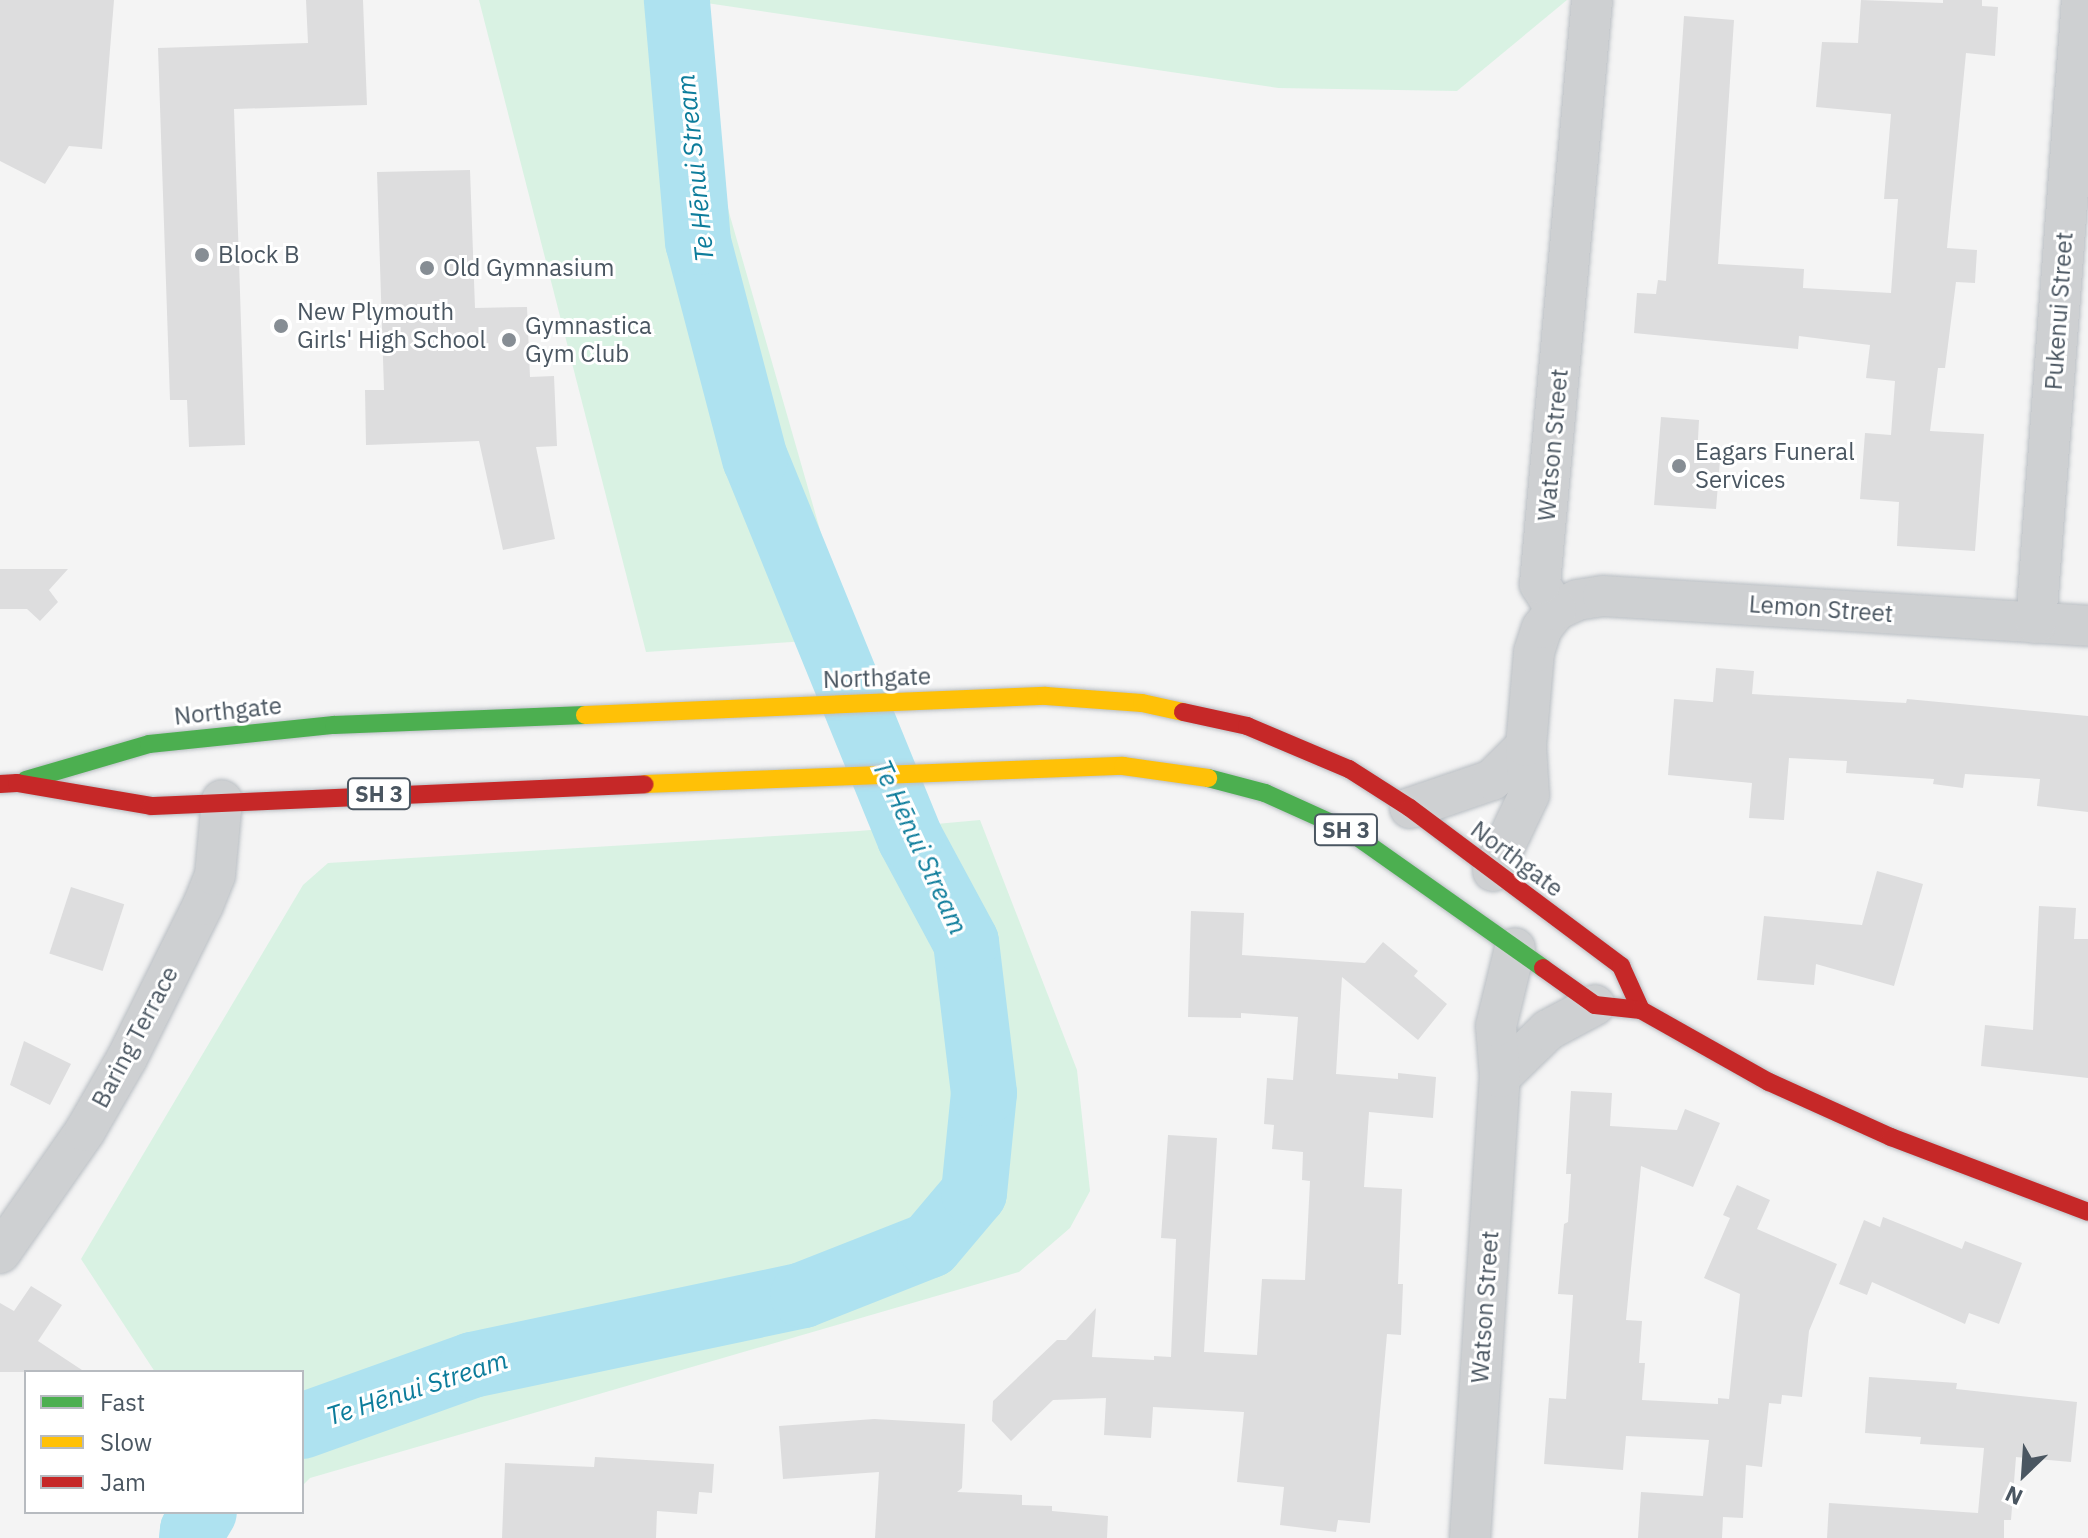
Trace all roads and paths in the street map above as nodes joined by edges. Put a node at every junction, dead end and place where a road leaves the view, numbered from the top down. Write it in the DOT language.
graph roads {
  1 [pos="1592,0"];
  2 [pos="2082,0"];
  3 [pos="1556,610"];
  4 [pos="2036,623"];
  5 [pos="2088,626"];
  6 [pos="1526,746"];
  7 [pos="9,784"];
  8 [pos="222,800"];
  9 [pos="1410,808"];
  10 [pos="1493,871"];
  11 [pos="1515,948"];
  12 [pos="1595,1005"];
  13 [pos="1641,1010"];
  14 [pos="1500,1077"];
  15 [pos="2088,1212"];
  16 [pos="0,1253"];
  17 [pos="1470,1538"];
  1 -- 3 [label="street, Watson Street"];
  2 -- 4 [label="street, Pukenui Street"];
  3 -- 4 [label="street, Lemon Street"];
  3 -- 6 [label="street"];
  4 -- 5 [label="street, Lemon Street"];
  6 -- 9 [label="street"];
  6 -- 10 [label="street"];
  7 -- 8 [label="highway, Northgate / SH 3"];
  7 -- 9 [label="highway, Northgate / SH 3"];
  8 -- 11 [label="highway, Northgate / SH 3"];
  8 -- 16 [label="street, Baring Terrace"];
  9 -- 10 [label="highway, Northgate / SH 3"];
  10 -- 13 [label="highway, Northgate / SH 3"];
  11 -- 12 [label="highway, Northgate / SH 3"];
  11 -- 14 [label="street, Watson Street"];
  12 -- 13 [label="highway, Northgate / SH 3"];
  12 -- 14 [label="street"];
  13 -- 15 [label="highway, Northgate / SH 3"];
  14 -- 17 [label="street, Watson Street"];
}
